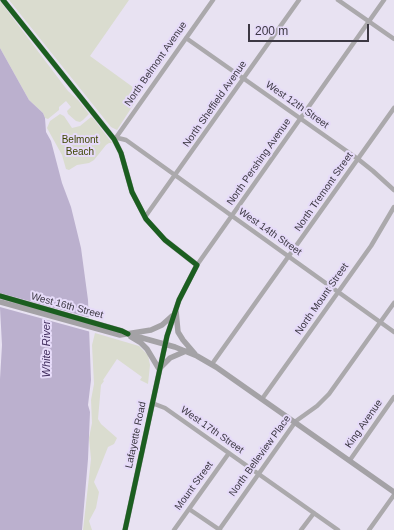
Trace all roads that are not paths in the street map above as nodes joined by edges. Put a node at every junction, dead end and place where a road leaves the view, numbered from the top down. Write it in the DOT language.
graph roads {
  1 [pos="3,0"];
  2 [pos="213,0"];
  3 [pos="299,0"];
  4 [pos="338,0"];
  5 [pos="384,0"];
  6 [pos="369,22"];
  7 [pos="186,38"];
  8 [pos="394,39"];
  9 [pos="243,78"];
  10 [pos="394,108"];
  11 [pos="300,119"];
  12 [pos="114,139"];
  13 [pos="358,159"];
  14 [pos="175,175"];
  15 [pos="394,190"];
  16 [pos="394,207"];
  17 [pos="232,216"];
  18 [pos="145,217"];
  19 [pos="289,257"];
  20 [pos="197,265"];
  21 [pos="338,292"];
  22 [pos="0,296"];
  23 [pos="0,302"];
  24 [pos="394,303"];
  25 [pos="176,309"];
  26 [pos="173,316"];
  27 [pos="380,322"];
  28 [pos="113,331"];
  29 [pos="394,332"];
  30 [pos="128,334"];
  31 [pos="165,344"];
  32 [pos="186,351"];
  33 [pos="197,356"];
  34 [pos="212,364"];
  35 [pos="159,370"];
  36 [pos="394,397"];
  37 [pos="262,399"];
  38 [pos="152,403"];
  39 [pos="295,422"];
  40 [pos="229,453"];
  41 [pos="350,460"];
  42 [pos="258,474"];
  43 [pos="394,493"];
  44 [pos="189,509"];
  45 [pos="314,513"];
  46 [pos="125,530"];
  47 [pos="174,530"];
  48 [pos="219,530"];
  49 [pos="301,530"];
  50 [pos="338,530"];
  51 [pos="369,530"];
  1 -- 12 [label="main road"];
  2 -- 7 [label="street, North Belmont Avenue"];
  3 -- 9 [label="street, North Sheffield Avenue"];
  4 -- 6 [label="street"];
  5 -- 6 [label="street, North Pershing Avenue"];
  6 -- 8 [label="street"];
  6 -- 11 [label="street, North Pershing Avenue"];
  7 -- 9 [label="street, West 12th Street"];
  7 -- 12 [label="street, North Belmont Avenue"];
  9 -- 11 [label="street, West 12th Street"];
  9 -- 14 [label="street, North Sheffield Avenue"];
  10 -- 13 [label="street, North Tremont Street"];
  11 -- 13 [label="street, West 12th Street"];
  11 -- 17 [label="street, North Pershing Avenue"];
  12 -- 14 [label="street, West 14th Street"];
  12 -- 18 [label="main road"];
  13 -- 15 [label="street, West 12th Street"];
  13 -- 19 [label="street, North Tremont Street"];
  14 -- 17 [label="street, West 14th Street"];
  14 -- 18 [label="street, North Sheffield Avenue"];
  16 -- 21 [label="street, North Mount Street"];
  17 -- 19 [label="street, West 14th Street"];
  17 -- 20 [label="street, North Pershing Avenue"];
  18 -- 20 [label="main road"];
  19 -- 21 [label="street, West 14th Street"];
  19 -- 34 [label="street, North Tremont Street"];
  20 -- 25 [label="main road, North Pershing Avenue"];
  21 -- 27 [label="street, West 14th Street"];
  21 -- 37 [label="street, North Mount Street"];
  22 -- 28 [label="main road, West 16th Street"];
  23 -- 28 [label="main road, West 16th Street"];
  24 -- 27 [label="street, North Belleview Place"];
  25 -- 26 [label="main road, North Pershing Avenue"];
  25 -- 33 [label="main road"];
  26 -- 30 [label="main road"];
  26 -- 31 [label="main road, North Pershing Avenue"];
  27 -- 29 [label="street, West 14th Street"];
  27 -- 39 [label="street, North Belleview Place"];
  28 -- 30 [label="main road, West 16th Street"];
  30 -- 31 [label="main road, West 16th Street"];
  30 -- 35 [label="main road"];
  31 -- 32 [label="main road, West 16th Street"];
  31 -- 35 [label="main road, Lafayette Road"];
  32 -- 33 [label="main road, West 16th Street"];
  32 -- 35 [label="main road"];
  33 -- 34 [label="main road, West 16th Street"];
  34 -- 37 [label="main road, West 16th Street"];
  35 -- 38 [label="main road, Lafayette Road"];
  36 -- 41 [label="street, King Avenue"];
  37 -- 39 [label="main road, West 16th Street"];
  38 -- 40 [label="street, West 17th Street"];
  38 -- 46 [label="main road, Lafayette Road"];
  39 -- 41 [label="main road, West 16th Street"];
  39 -- 42 [label="street, North Belleview Place"];
  40 -- 42 [label="street, West 17th Street"];
  40 -- 44 [label="street, Mount Street"];
  41 -- 43 [label="main road, West 16th Street"];
  42 -- 45 [label="street, West 17th Street"];
  42 -- 48 [label="street, North Belleview Place"];
  43 -- 51 [label="street"];
  44 -- 47 [label="street, Mount Street"];
  44 -- 48 [label="street"];
  45 -- 49 [label="street"];
  45 -- 50 [label="street, West 17th Street"];
}
